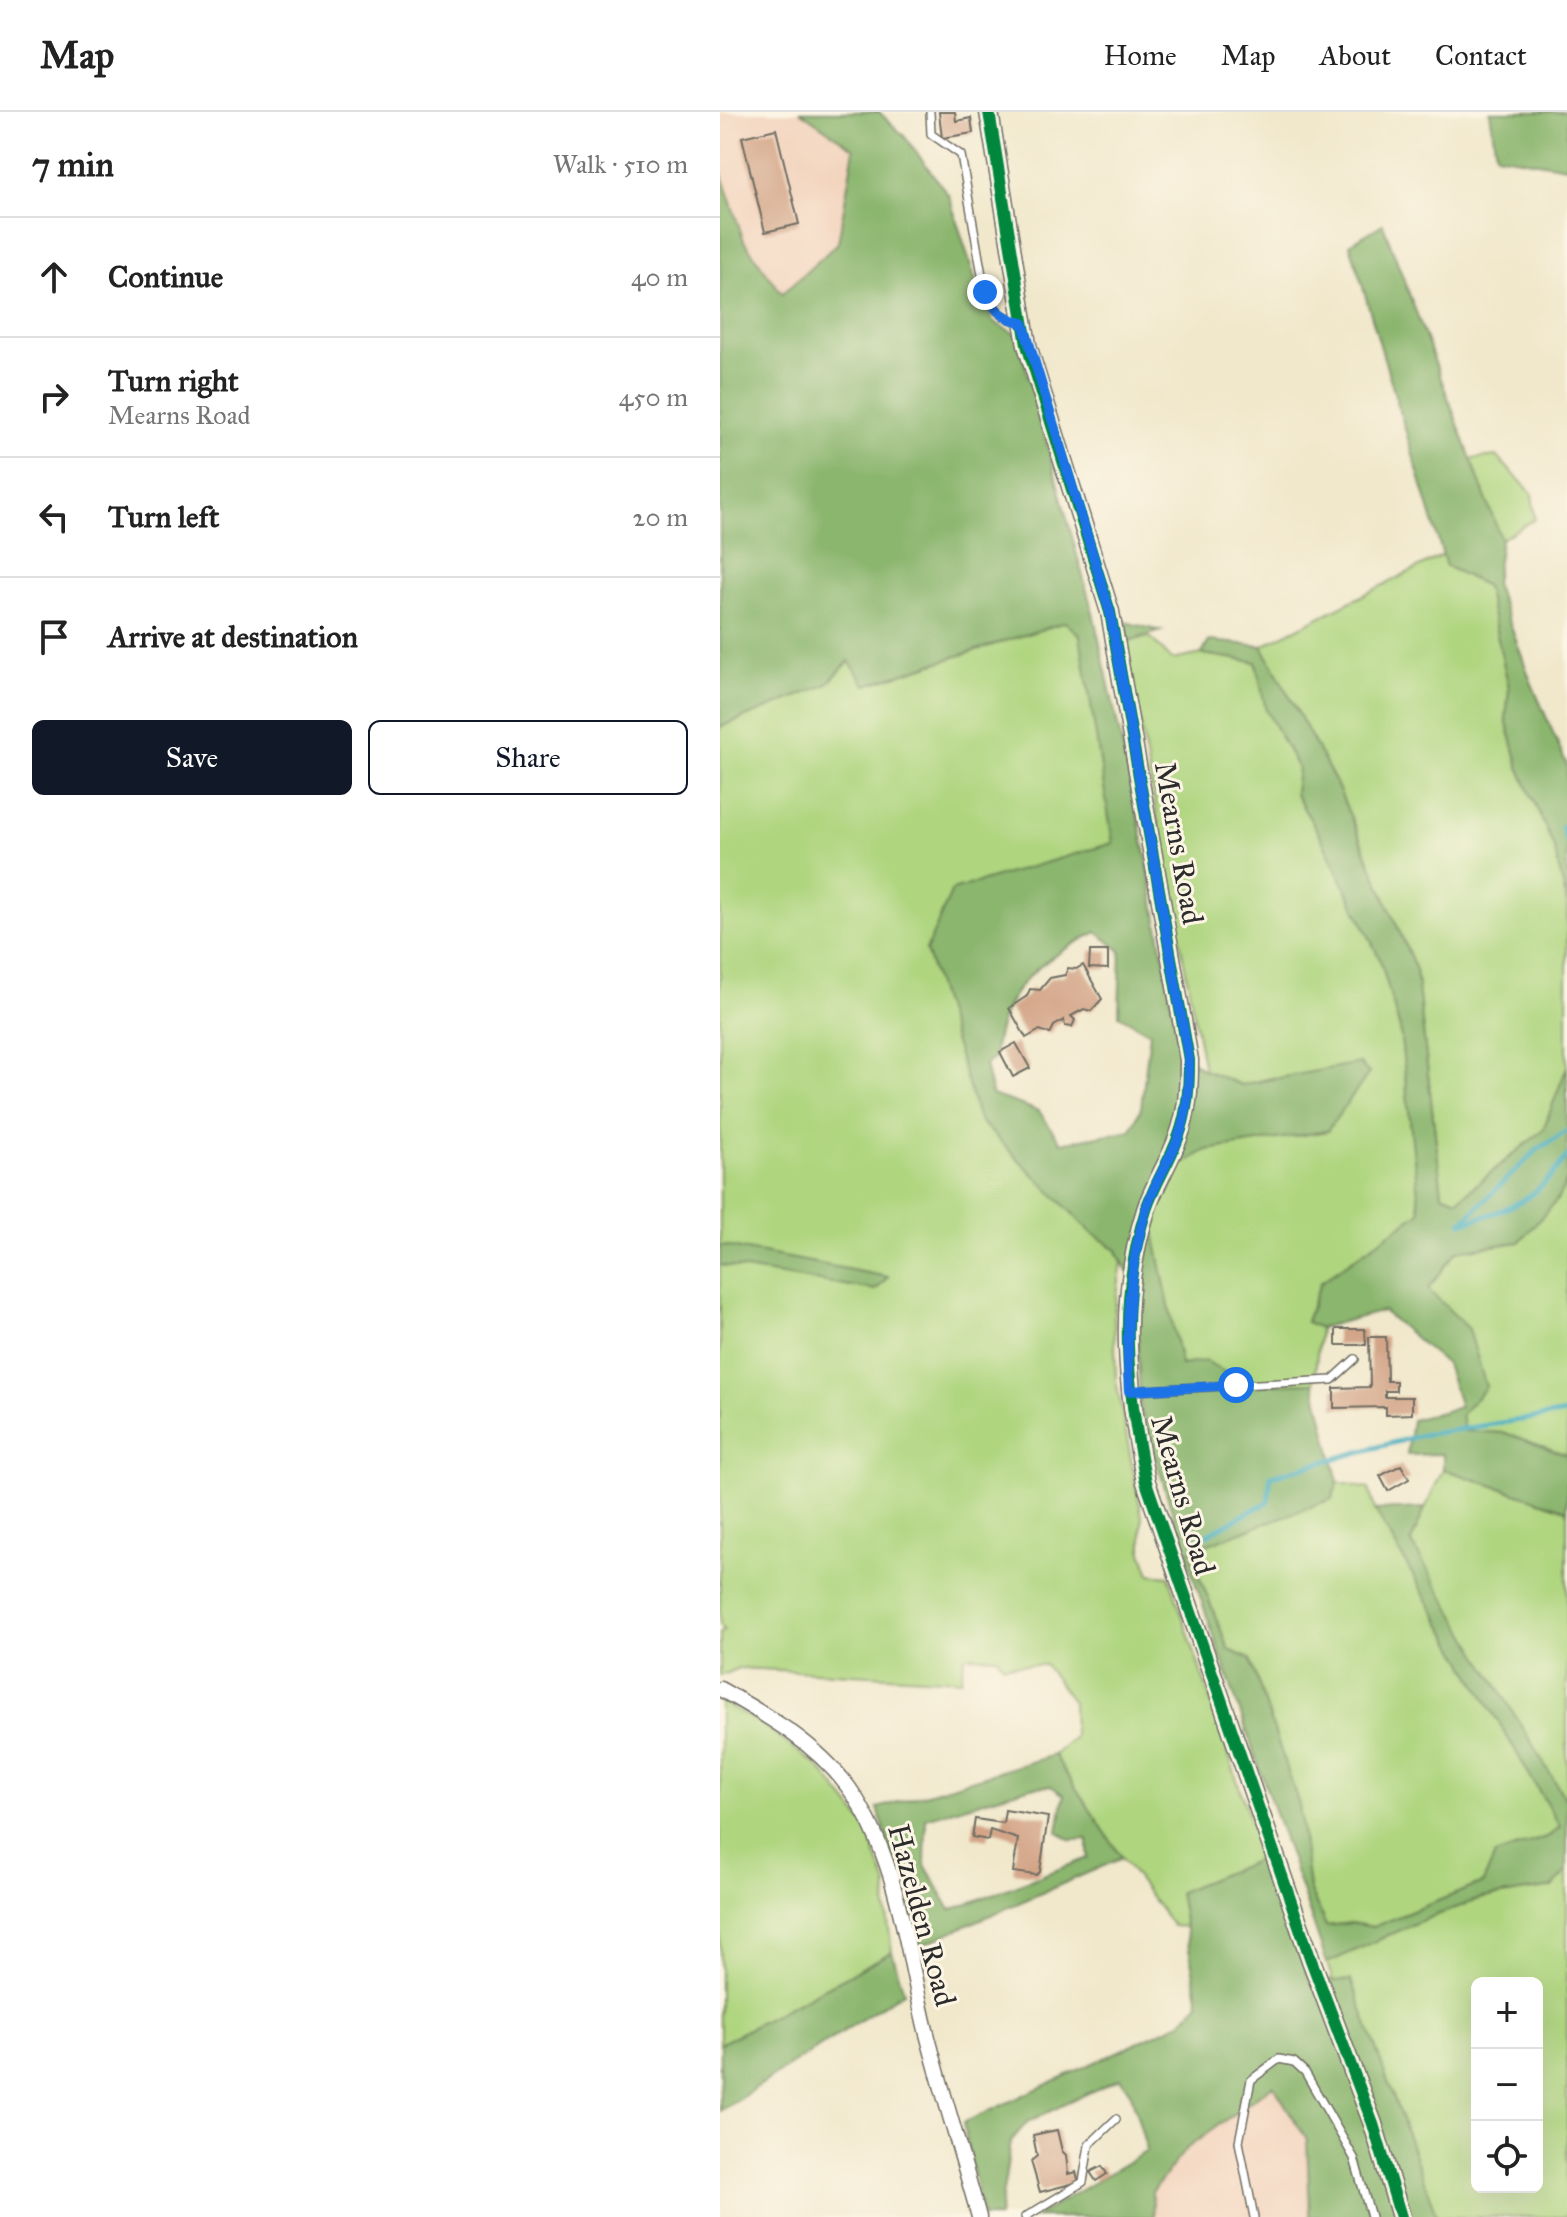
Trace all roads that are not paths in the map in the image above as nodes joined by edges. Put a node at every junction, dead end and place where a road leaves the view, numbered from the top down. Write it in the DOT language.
graph roads {
  1 [pos="930,112"];
  2 [pos="989,112"];
  3 [pos="1023,323"];
  4 [pos="1355,1359"];
  5 [pos="1129,1391"];
  6 [pos="720,1689"];
  7 [pos="1116,2119"];
  8 [pos="979,2217"];
  9 [pos="1025,2217"];
  10 [pos="1254,2217"];
  11 [pos="1371,2217"];
  12 [pos="1401,2217"];
  1 -- 3 [label="lane"];
  2 -- 3 [label="street, Mearns Road"];
  3 -- 5 [label="street, Mearns Road"];
  4 -- 5 [label="lane"];
  5 -- 12 [label="street, Mearns Road"];
  6 -- 8 [label="street, Hazelden Road"];
  7 -- 9 [label="lane"];
  10 -- 11 [label="lane"];
}
